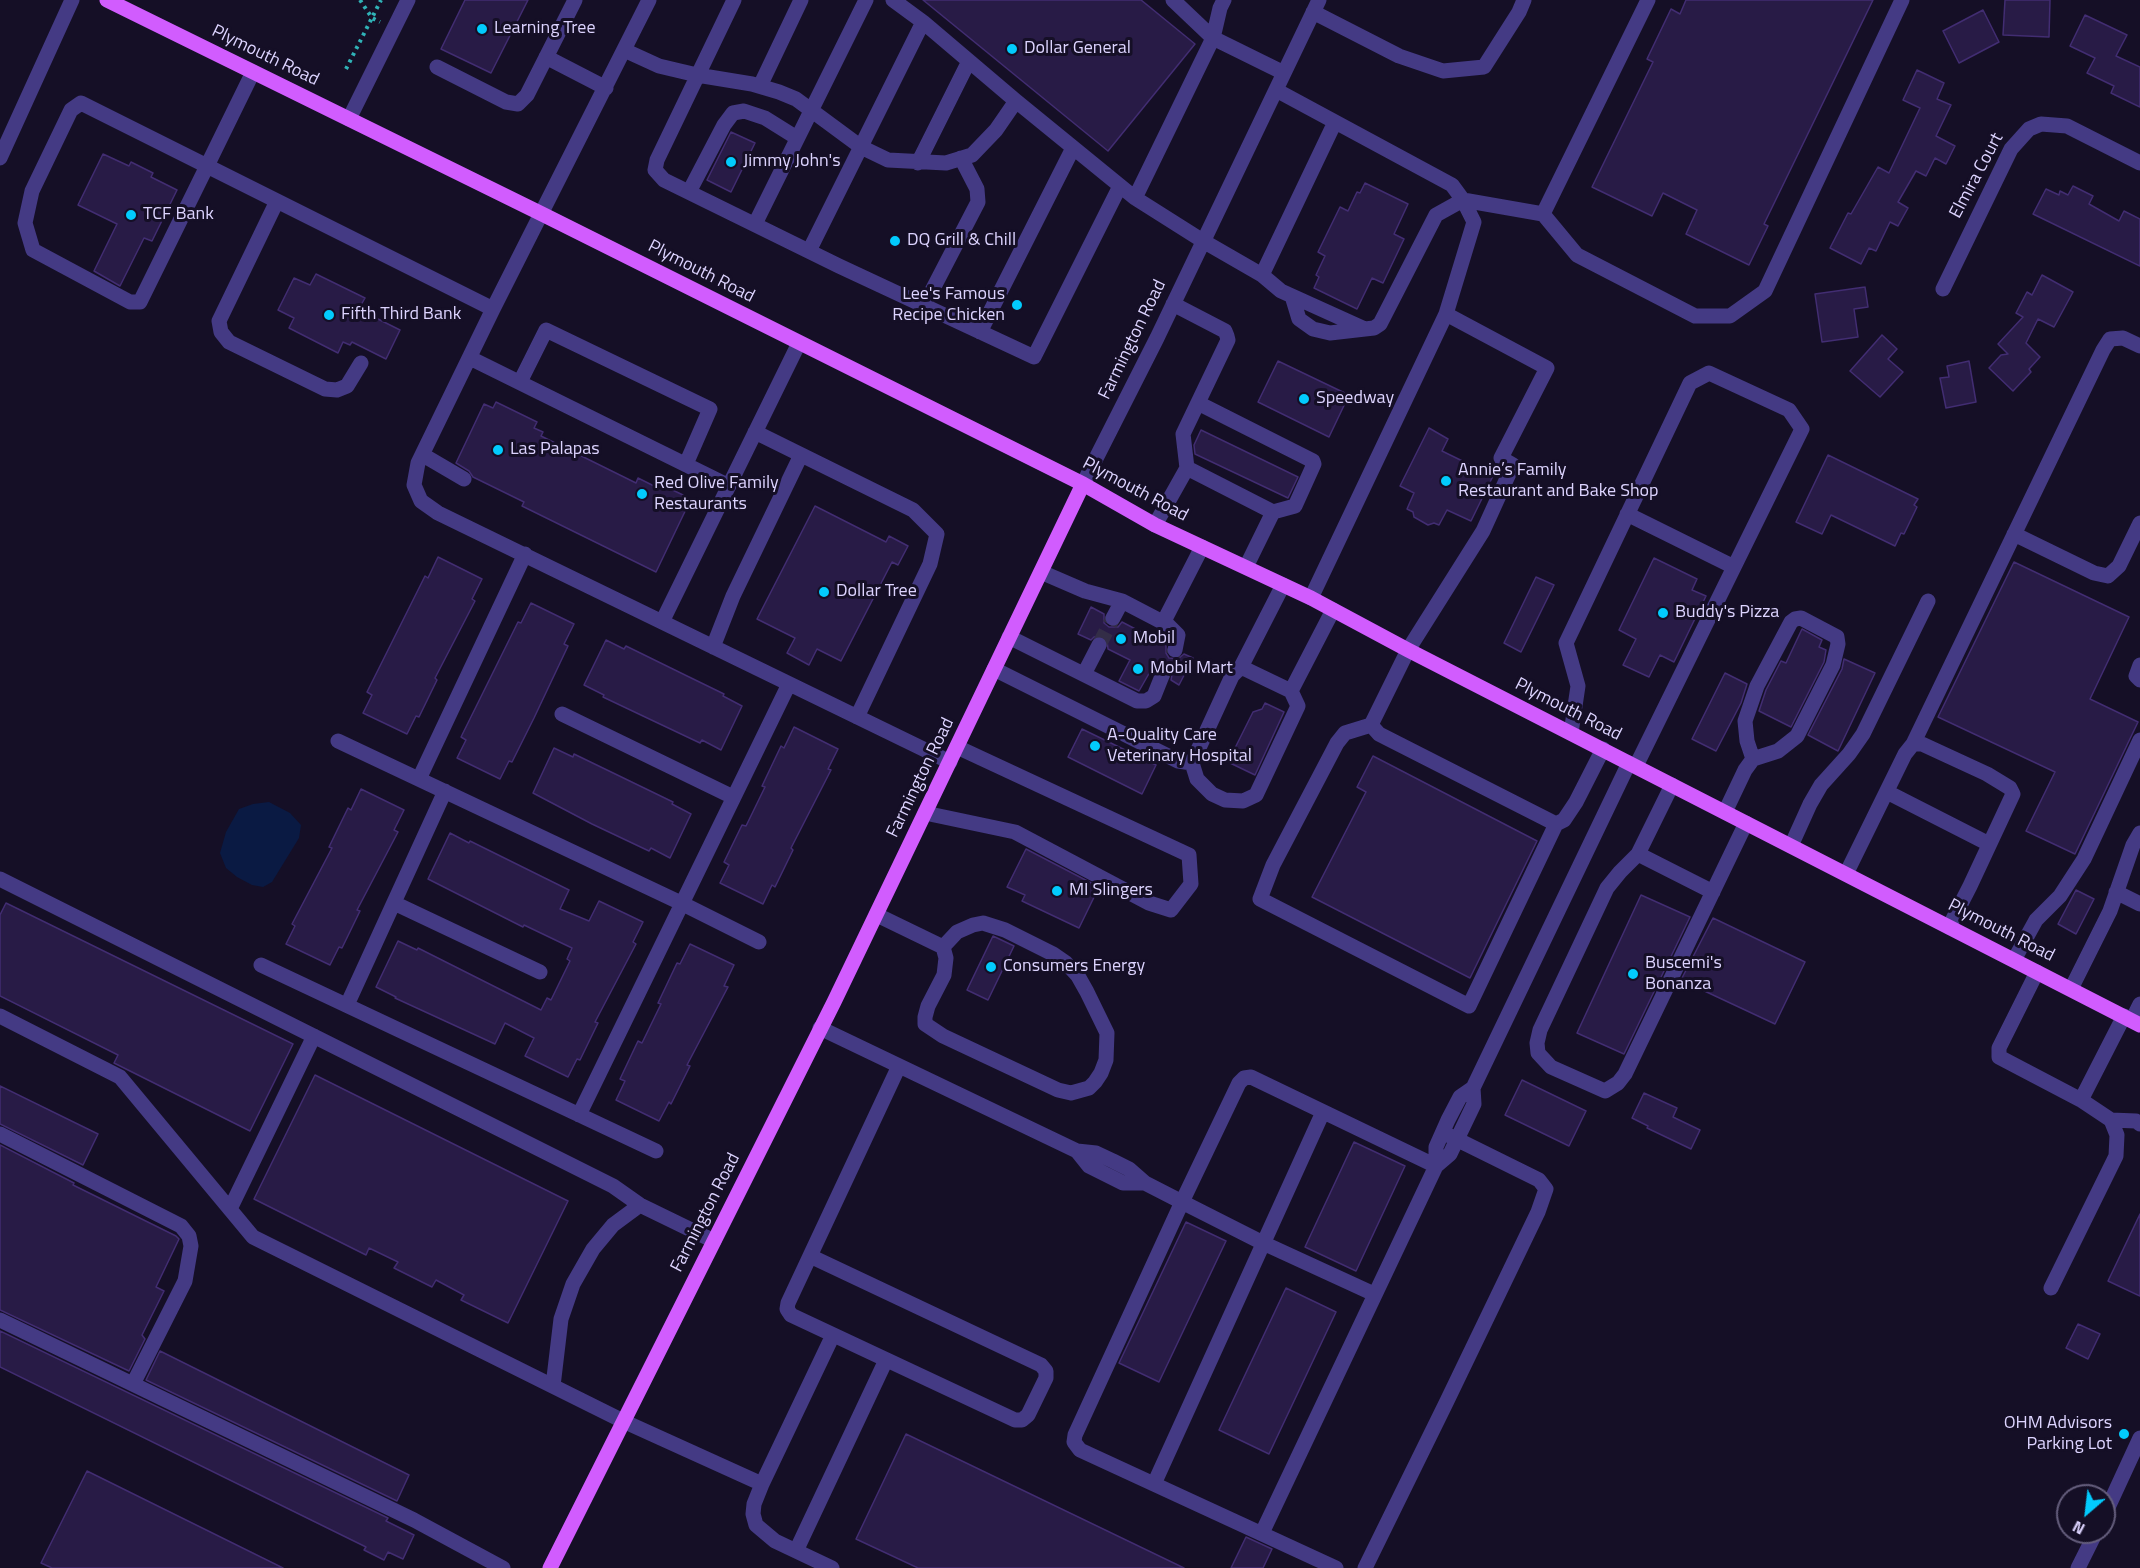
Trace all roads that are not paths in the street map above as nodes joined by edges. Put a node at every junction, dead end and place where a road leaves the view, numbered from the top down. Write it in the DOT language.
graph roads {
  1 [pos="72,0"];
  2 [pos="107,0"];
  3 [pos="408,0"];
  4 [pos="575,0"];
  5 [pos="649,0"];
  6 [pos="734,0"];
  7 [pos="801,0"];
  8 [pos="866,0"];
  9 [pos="893,0"];
  10 [pos="1173,0"];
  11 [pos="1224,0"];
  12 [pos="1524,0"];
  13 [pos="1648,0"];
  14 [pos="1902,0"];
  15 [pos="1316,6"];
  16 [pos="923,22"];
  17 [pos="1213,38"];
  18 [pos="624,50"];
  19 [pos="546,57"];
  20 [pos="969,61"];
  21 [pos="436,67"];
  22 [pos="253,72"];
  23 [pos="1284,73"];
  24 [pos="698,75"];
  25 [pos="760,86"];
  26 [pos="606,88"];
  27 [pos="1276,90"];
  28 [pos="1016,101"];
  29 [pos="811,111"];
  30 [pos="349,119"];
  31 [pos="1335,122"];
  32 [pos="797,138"];
  33 [pos="861,147"];
  34 [pos="1072,148"];
  35 [pos="0,158"];
  36 [pos="961,158"];
  37 [pos="918,163"];
  38 [pos="2140,163"];
  39 [pos="207,166"];
  40 [pos="1120,186"];
  41 [pos="689,192"];
  42 [pos="1135,198"];
  43 [pos="1462,200"];
  44 [pos="277,201"];
  45 [pos="542,214"];
  46 [pos="1543,214"];
  47 [pos="755,224"];
  48 [pos="1203,241"];
  49 [pos="809,251"];
  50 [pos="1262,275"];
  51 [pos="1943,289"];
  52 [pos="1292,296"];
  53 [pos="1173,304"];
  54 [pos="924,306"];
  55 [pos="494,309"];
  56 [pos="1446,314"];
  57 [pos="1365,329"];
  58 [pos="980,332"];
  59 [pos="800,343"];
  60 [pos="2140,346"];
  61 [pos="470,358"];
  62 [pos="361,363"];
  63 [pos="520,382"];
  64 [pos="1198,403"];
  65 [pos="755,432"];
  66 [pos="423,455"];
  67 [pos="801,455"];
  68 [pos="686,464"];
  69 [pos="1187,468"];
  70 [pos="464,479"];
  71 [pos="1083,484"];
  72 [pos="729,486"];
  73 [pos="1273,512"];
  74 [pos="1627,514"];
  75 [pos="2140,523"];
  76 [pos="1155,525"];
  77 [pos="2014,534"];
  78 [pos="1202,547"];
  79 [pos="525,555"];
  80 [pos="1246,567"];
  81 [pos="1734,567"];
  82 [pos="1041,572"];
  83 [pos="1283,585"];
  84 [pos="1311,598"];
  85 [pos="1122,601"];
  86 [pos="1928,601"];
  87 [pos="1333,610"];
  88 [pos="1113,618"];
  89 [pos="662,622"];
  90 [pos="1163,623"];
  91 [pos="1009,637"];
  92 [pos="1099,645"];
  93 [pos="713,647"];
  94 [pos="1175,650"];
  95 [pos="1408,650"];
  96 [pos="2140,665"];
  97 [pos="1241,667"];
  98 [pos="994,669"];
  99 [pos="1084,674"];
  100 [pos="1162,676"];
  101 [pos="2140,680"];
  102 [pos="789,684"];
  103 [pos="1291,691"];
  104 [pos="562,714"];
  105 [pos="857,717"];
  106 [pos="1371,725"];
  107 [pos="1571,733"];
  108 [pos="2140,740"];
  109 [pos="338,741"];
  110 [pos="1913,744"];
  111 [pos="957,747"];
  112 [pos="1603,749"];
  113 [pos="1754,759"];
  114 [pos="950,762"];
  115 [pos="1192,763"];
  116 [pos="1633,764"];
  117 [pos="419,779"];
  118 [pos="1672,785"];
  119 [pos="445,791"];
  120 [pos="1887,792"];
  121 [pos="733,797"];
  122 [pos="1725,812"];
  123 [pos="925,813"];
  124 [pos="1746,823"];
  125 [pos="1556,824"];
  126 [pos="2140,833"];
  127 [pos="1989,844"];
  128 [pos="1791,846"];
  129 [pos="1638,854"];
  130 [pos="1846,874"];
  131 [pos="0,879"];
  132 [pos="1713,892"];
  133 [pos="2116,892"];
  134 [pos="394,903"];
  135 [pos="681,903"];
  136 [pos="2140,904"];
  137 [pos="876,915"];
  138 [pos="1949,927"];
  139 [pos="759,942"];
  140 [pos="943,947"];
  141 [pos="2014,960"];
  142 [pos="261,964"];
  143 [pos="540,972"];
  144 [pos="2037,972"];
  145 [pos="2071,989"];
  146 [pos="2140,1004"];
  147 [pos="347,1005"];
  148 [pos="0,1016"];
  149 [pos="2132,1020"];
  150 [pos="820,1028"];
  151 [pos="314,1036"];
  152 [pos="898,1066"];
  153 [pos="1473,1088"];
  154 [pos="2081,1100"];
  155 [pos="1323,1112"];
  156 [pos="579,1115"];
  157 [pos="2111,1120"];
  158 [pos="2140,1124"];
  159 [pos="1443,1132"];
  160 [pos="0,1134"];
  161 [pos="1457,1139"];
  162 [pos="656,1151"];
  163 [pos="1436,1166"];
  164 [pos="1182,1202"];
  165 [pos="639,1205"];
  166 [pos="230,1209"];
  167 [pos="714,1241"];
  168 [pos="1263,1243"];
  169 [pos="810,1256"];
  170 [pos="2051,1288"];
  171 [pos="1374,1294"];
  172 [pos="0,1320"];
  173 [pos="833,1335"];
  174 [pos="886,1360"];
  175 [pos="133,1384"];
  176 [pos="553,1386"];
  177 [pos="623,1421"];
  178 [pos="2140,1438"];
  179 [pos="762,1484"];
  180 [pos="1155,1484"];
  181 [pos="2116,1490"];
  182 [pos="1262,1533"];
  183 [pos="2090,1544"];
  184 [pos="796,1551"];
  185 [pos="503,1568"];
  186 [pos="550,1568"];
  187 [pos="832,1568"];
  188 [pos="1336,1568"];
  189 [pos="1365,1568"];
  190 [pos="2078,1568"];
  1 -- 35 [label="street"];
  2 -- 22 [label="main road, Plymouth Road"];
  3 -- 30 [label="street"];
  4 -- 19 [label="street"];
  5 -- 18 [label="street"];
  6 -- 24 [label="street"];
  7 -- 25 [label="street"];
  8 -- 29 [label="street"];
  9 -- 16 [label="street"];
  10 -- 17 [label="street"];
  11 -- 17 [label="street"];
  12 -- 15 [label="street"];
  13 -- 46 [label="street"];
  14 -- 46 [label="street"];
  15 -- 23 [label="street, Farmington Road"];
  16 -- 20 [label="street"];
  16 -- 33 [label="street"];
  17 -- 23 [label="street"];
  17 -- 42 [label="street"];
  18 -- 24 [label="street"];
  18 -- 26 [label="street"];
  19 -- 21 [label="street"];
  19 -- 26 [label="street"];
  20 -- 28 [label="street"];
  20 -- 37 [label="street"];
  22 -- 30 [label="main road, Plymouth Road"];
  22 -- 39 [label="street"];
  23 -- 27 [label="street, Farmington Road"];
  24 -- 25 [label="street"];
  24 -- 41 [label="street"];
  25 -- 29 [label="street"];
  26 -- 45 [label="street"];
  27 -- 31 [label="street"];
  27 -- 48 [label="street, Farmington Road"];
  28 -- 34 [label="street"];
  28 -- 36 [label="street"];
  29 -- 32 [label="street"];
  29 -- 33 [label="street"];
  30 -- 45 [label="main road, Plymouth Road"];
  31 -- 43 [label="street"];
  31 -- 50 [label="street"];
  32 -- 41 [label="street"];
  32 -- 47 [label="street"];
  33 -- 37 [label="street"];
  33 -- 49 [label="street"];
  34 -- 40 [label="street"];
  34 -- 58 [label="street"];
  36 -- 37 [label="street"];
  36 -- 54 [label="street"];
  38 -- 51 [label="street, Elmira Court"];
  39 -- 39 [label="street"];
  39 -- 44 [label="street"];
  40 -- 42 [label="street"];
  40 -- 58 [label="street"];
  41 -- 47 [label="street"];
  42 -- 48 [label="street"];
  43 -- 46 [label="street"];
  43 -- 56 [label="street"];
  43 -- 57 [label="street"];
  44 -- 55 [label="street"];
  44 -- 62 [label="street"];
  45 -- 55 [label="street"];
  45 -- 59 [label="main road, Plymouth Road"];
  47 -- 49 [label="street"];
  48 -- 50 [label="street"];
  48 -- 53 [label="street, Farmington Road"];
  49 -- 54 [label="street"];
  50 -- 52 [label="street"];
  52 -- 57 [label="street"];
  52 -- 57 [label="street"];
  53 -- 64 [label="street"];
  53 -- 71 [label="street, Farmington Road"];
  54 -- 58 [label="street"];
  55 -- 61 [label="street"];
  56 -- 84 [label="street"];
  56 -- 95 [label="street"];
  59 -- 65 [label="street"];
  59 -- 71 [label="main road, Plymouth Road"];
  60 -- 77 [label="street"];
  61 -- 63 [label="street"];
  61 -- 66 [label="street"];
  63 -- 68 [label="street"];
  63 -- 68 [label="street"];
  64 -- 69 [label="street"];
  64 -- 73 [label="street"];
  65 -- 67 [label="street"];
  65 -- 72 [label="street"];
  66 -- 70 [label="street"];
  66 -- 79 [label="street"];
  67 -- 93 [label="street"];
  67 -- 105 [label="street"];
  68 -- 72 [label="street"];
  69 -- 73 [label="street"];
  69 -- 76 [label="street"];
  71 -- 76 [label="main road, Plymouth Road"];
  71 -- 82 [label="main road, Farmington Road"];
  72 -- 89 [label="street"];
  73 -- 80 [label="street"];
  74 -- 81 [label="street"];
  74 -- 81 [label="street"];
  74 -- 107 [label="street"];
  75 -- 77 [label="street"];
  76 -- 78 [label="main road, Plymouth Road"];
  77 -- 110 [label="street"];
  78 -- 80 [label="main road, Plymouth Road"];
  78 -- 90 [label="street"];
  79 -- 89 [label="street"];
  79 -- 117 [label="street"];
  80 -- 83 [label="main road, Plymouth Road"];
  81 -- 116 [label="street"];
  82 -- 85 [label="street"];
  82 -- 91 [label="main road, Farmington Road"];
  83 -- 84 [label="main road, Plymouth Road"];
  83 -- 97 [label="street"];
  84 -- 87 [label="main road, Plymouth Road"];
  85 -- 88 [label="street"];
  85 -- 90 [label="street"];
  86 -- 128 [label="street"];
  87 -- 95 [label="main road, Plymouth Road"];
  87 -- 103 [label="street"];
  89 -- 93 [label="street"];
  90 -- 94 [label="street"];
  91 -- 98 [label="main road, Farmington Road"];
  91 -- 99 [label="street"];
  92 -- 99 [label="street"];
  93 -- 102 [label="street"];
  95 -- 106 [label="street"];
  95 -- 107 [label="main road, Plymouth Road"];
  96 -- 101 [label="street"];
  97 -- 103 [label="street"];
  97 -- 115 [label="street"];
  98 -- 111 [label="main road, Farmington Road"];
  98 -- 115 [label="street"];
  99 -- 100 [label="street"];
  102 -- 105 [label="street"];
  102 -- 121 [label="street"];
  103 -- 115 [label="street"];
  104 -- 121 [label="street"];
  105 -- 114 [label="street"];
  106 -- 125 [label="street"];
  106 -- 125 [label="street"];
  107 -- 112 [label="main road, Plymouth Road"];
  108 -- 141 [label="street"];
  109 -- 117 [label="street"];
  110 -- 120 [label="street"];
  110 -- 127 [label="street"];
  111 -- 114 [label="main road, Farmington Road"];
  111 -- 123 [label="street"];
  112 -- 116 [label="main road, Plymouth Road"];
  112 -- 125 [label="street"];
  113 -- 113 [label="street"];
  113 -- 122 [label="street"];
  114 -- 123 [label="main road, Farmington Road"];
  116 -- 118 [label="main road, Plymouth Road"];
  116 -- 153 [label="street"];
  117 -- 119 [label="street"];
  118 -- 122 [label="main road, Plymouth Road"];
  118 -- 129 [label="street"];
  119 -- 134 [label="street"];
  119 -- 135 [label="street"];
  120 -- 127 [label="street"];
  120 -- 130 [label="street"];
  121 -- 135 [label="street"];
  122 -- 124 [label="main road, Plymouth Road"];
  123 -- 137 [label="main road, Farmington Road"];
  124 -- 128 [label="main road, Plymouth Road"];
  124 -- 132 [label="street"];
  126 -- 133 [label="street"];
  127 -- 138 [label="street"];
  128 -- 130 [label="main road, Plymouth Road"];
  129 -- 132 [label="street"];
  129 -- 132 [label="street"];
  130 -- 138 [label="main road, Plymouth Road"];
  131 -- 151 [label="street"];
  133 -- 136 [label="street"];
  133 -- 145 [label="street"];
  134 -- 143 [label="street"];
  134 -- 147 [label="street"];
  135 -- 139 [label="street"];
  135 -- 156 [label="street"];
  137 -- 140 [label="street"];
  137 -- 150 [label="main road, Farmington Road"];
  138 -- 141 [label="main road, Plymouth Road"];
  140 -- 140 [label="street"];
  141 -- 144 [label="main road, Plymouth Road"];
  142 -- 147 [label="street"];
  144 -- 145 [label="main road, Plymouth Road"];
  144 -- 154 [label="street"];
  145 -- 149 [label="main road, Plymouth Road"];
  146 -- 149 [label="street"];
  147 -- 156 [label="street"];
  148 -- 166 [label="street"];
  149 -- 154 [label="street"];
  150 -- 152 [label="street"];
  150 -- 167 [label="main road, Farmington Road"];
  151 -- 165 [label="street"];
  151 -- 166 [label="street"];
  152 -- 164 [label="street"];
  152 -- 169 [label="street"];
  153 -- 159 [label="street"];
  153 -- 161 [label="street"];
  154 -- 157 [label="street"];
  155 -- 163 [label="street"];
  155 -- 164 [label="street"];
  155 -- 168 [label="street"];
  156 -- 162 [label="street"];
  157 -- 158 [label="street"];
  157 -- 170 [label="street"];
  159 -- 161 [label="street"];
  159 -- 163 [label="street"];
  160 -- 175 [label="street"];
  161 -- 163 [label="street"];
  161 -- 189 [label="street"];
  163 -- 171 [label="street"];
  164 -- 168 [label="street"];
  164 -- 180 [label="street"];
  165 -- 167 [label="street"];
  165 -- 176 [label="street"];
  166 -- 176 [label="street"];
  167 -- 177 [label="main road, Farmington Road"];
  168 -- 171 [label="street"];
  168 -- 180 [label="street"];
  169 -- 173 [label="street"];
  169 -- 174 [label="street"];
  171 -- 182 [label="street"];
  172 -- 175 [label="street"];
  173 -- 174 [label="street"];
  173 -- 179 [label="street"];
  174 -- 184 [label="street"];
  175 -- 185 [label="street"];
  176 -- 177 [label="street"];
  177 -- 179 [label="street"];
  177 -- 186 [label="main road, Farmington Road"];
  178 -- 181 [label="street"];
  179 -- 184 [label="street"];
  180 -- 182 [label="street"];
  182 -- 188 [label="street"];
  183 -- 190 [label="street"];
  184 -- 187 [label="street"];
}
